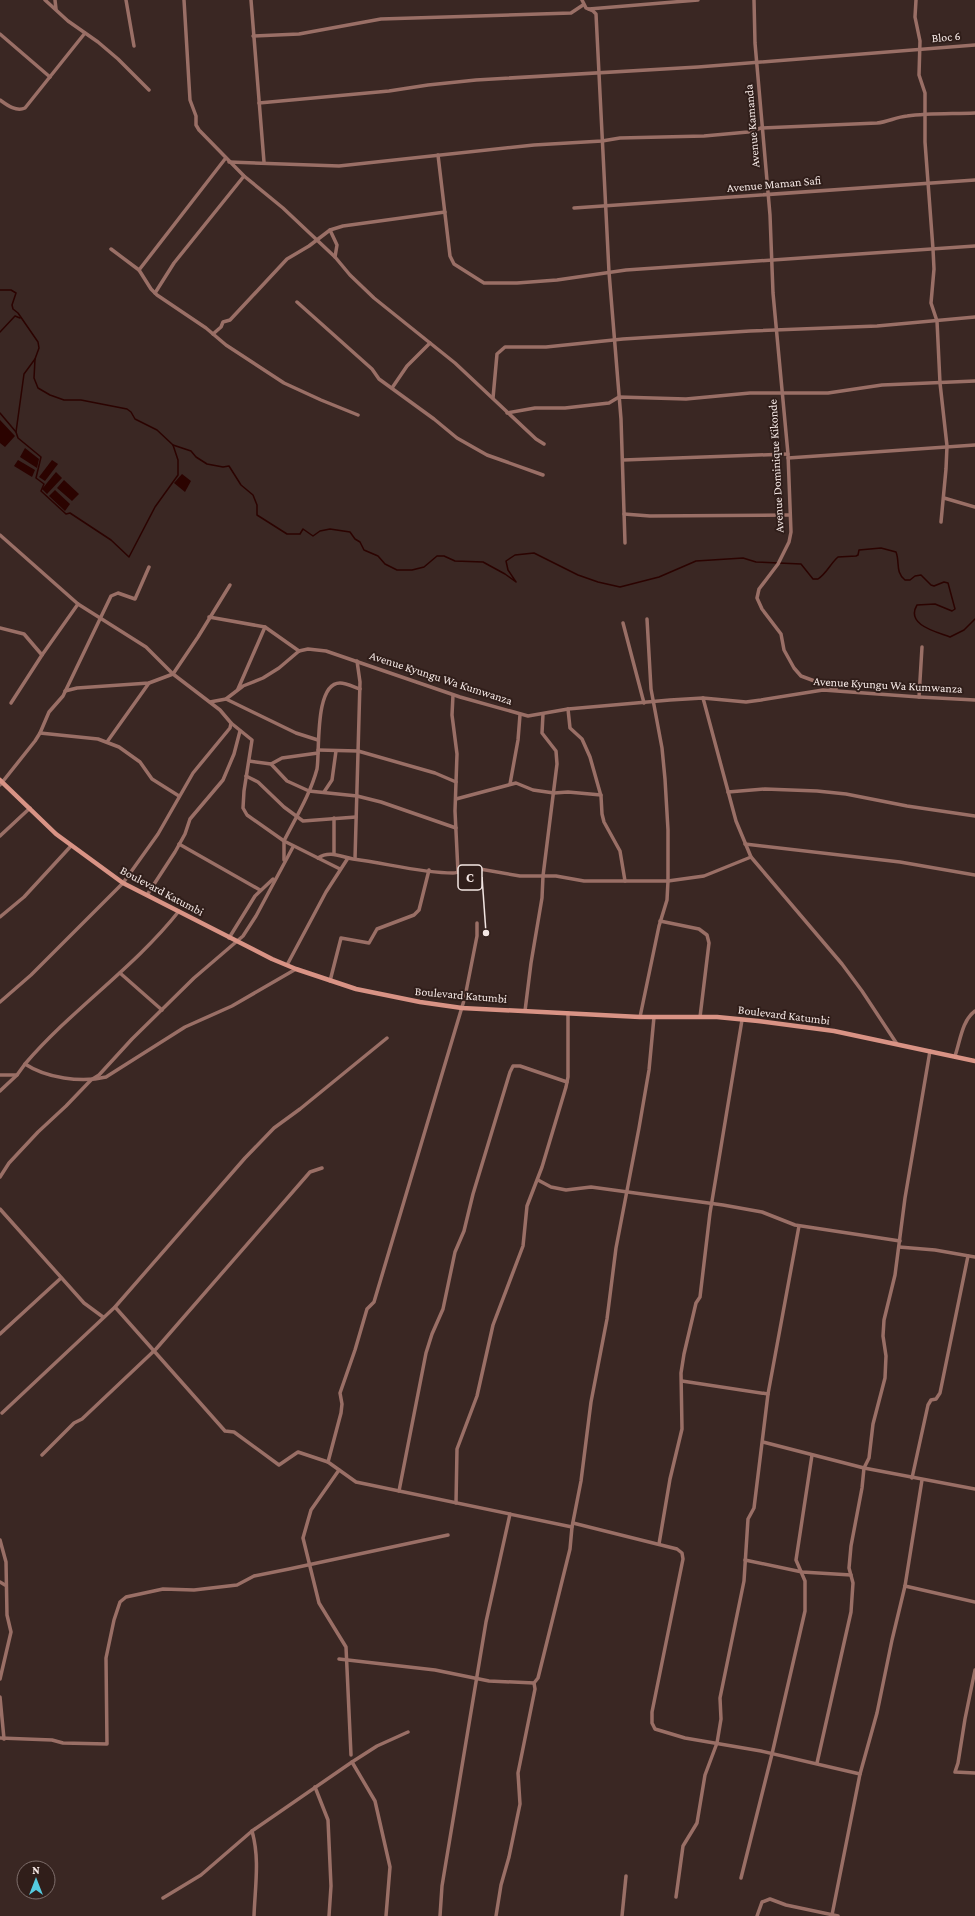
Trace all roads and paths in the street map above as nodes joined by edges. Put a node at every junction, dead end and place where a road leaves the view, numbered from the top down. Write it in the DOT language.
graph roads {
  1 [pos="45,0"];
  2 [pos="55,0"];
  3 [pos="126,0"];
  4 [pos="184,0"];
  5 [pos="251,0"];
  6 [pos="582,0"];
  7 [pos="698,0"];
  8 [pos="754,0"];
  9 [pos="916,0"];
  10 [pos="583,5"];
  11 [pos="56,9"];
  12 [pos="588,9"];
  13 [pos="85,33"];
  14 [pos="0,34"];
  15 [pos="253,36"];
  16 [pos="975,45"];
  17 [pos="134,46"];
  18 [pos="919,50"];
  19 [pos="757,62"];
  20 [pos="599,72"];
  21 [pos="50,77"];
  22 [pos="149,90"];
  23 [pos="0,100"];
  24 [pos="259,103"];
  25 [pos="975,113"];
  26 [pos="926,114"];
  27 [pos="761,128"];
  28 [pos="602,141"];
  29 [pos="438,155"];
  30 [pos="226,159"];
  31 [pos="229,162"];
  32 [pos="264,162"];
  33 [pos="244,176"];
  34 [pos="975,180"];
  35 [pos="928,184"];
  36 [pos="768,195"];
  37 [pos="606,206"];
  38 [pos="574,208"];
  39 [pos="445,212"];
  40 [pos="330,230"];
  41 [pos="317,239"];
  42 [pos="975,246"];
  43 [pos="111,249"];
  44 [pos="933,249"];
  45 [pos="335,257"];
  46 [pos="772,261"];
  47 [pos="139,270"];
  48 [pos="609,272"];
  49 [pos="155,293"];
  50 [pos="297,302"];
  51 [pos="975,317"];
  52 [pos="937,321"];
  53 [pos="776,330"];
  54 [pos="213,334"];
  55 [pos="615,340"];
  56 [pos="430,343"];
  57 [pos="975,381"];
  58 [pos="940,383"];
  59 [pos="392,388"];
  60 [pos="782,393"];
  61 [pos="619,397"];
  62 [pos="493,398"];
  63 [pos="508,413"];
  64 [pos="358,415"];
  65 [pos="544,444"];
  66 [pos="975,445"];
  67 [pos="947,446"];
  68 [pos="788,456"];
  69 [pos="623,460"];
  70 [pos="543,475"];
  71 [pos="944,498"];
  72 [pos="975,507"];
  73 [pos="624,514"];
  74 [pos="789,515"];
  75 [pos="941,522"];
  76 [pos="0,535"];
  77 [pos="625,543"];
  78 [pos="149,567"];
  79 [pos="230,585"];
  80 [pos="78,604"];
  81 [pos="210,618"];
  82 [pos="101,619"];
  83 [pos="647,619"];
  84 [pos="623,622"];
  85 [pos="265,627"];
  86 [pos="0,628"];
  87 [pos="922,647"];
  88 [pos="299,651"];
  89 [pos="42,655"];
  90 [pos="357,661"];
  91 [pos="173,674"];
  92 [pos="149,683"];
  93 [pos="68,684"];
  94 [pos="77,688"];
  95 [pos="360,689"];
  96 [pos="237,690"];
  97 [pos="65,691"];
  98 [pos="842,691"];
  99 [pos="454,695"];
  100 [pos="919,697"];
  101 [pos="703,698"];
  102 [pos="226,699"];
  103 [pos="975,700"];
  104 [pos="210,702"];
  105 [pos="653,702"];
  106 [pos="11,703"];
  107 [pos="644,703"];
  108 [pos="568,709"];
  109 [pos="543,714"];
  110 [pos="520,715"];
  111 [pos="231,723"];
  112 [pos="240,731"];
  113 [pos="40,733"];
  114 [pos="318,740"];
  115 [pos="107,742"];
  116 [pos="336,750"];
  117 [pos="358,751"];
  118 [pos="318,752"];
  119 [pos="249,761"];
  120 [pos="271,764"];
  121 [pos="246,776"];
  122 [pos="456,782"];
  123 [pos="1,783"];
  124 [pos="510,784"];
  125 [pos="309,791"];
  126 [pos="324,792"];
  127 [pos="728,792"];
  128 [pos="554,793"];
  129 [pos="601,795"];
  130 [pos="179,796"];
  131 [pos="357,796"];
  132 [pos="456,799"];
  133 [pos="30,808"];
  134 [pos="975,816"];
  135 [pos="297,817"];
  136 [pos="356,817"];
  137 [pos="334,818"];
  138 [pos="456,828"];
  139 [pos="0,836"];
  140 [pos="284,841"];
  141 [pos="179,844"];
  142 [pos="745,844"];
  143 [pos="71,846"];
  144 [pos="293,847"];
  145 [pos="334,854"];
  146 [pos="751,857"];
  147 [pos="318,858"];
  148 [pos="348,858"];
  149 [pos="355,859"];
  150 [pos="284,860"];
  151 [pos="340,869"];
  152 [pos="429,870"];
  153 [pos="458,872"];
  154 [pos="975,875"];
  155 [pos="543,876"];
  156 [pos="276,877"];
  157 [pos="626,881"];
  158 [pos="668,881"];
  159 [pos="123,883"];
  160 [pos="260,890"];
  161 [pos="146,895"];
  162 [pos="179,911"];
  163 [pos="0,917"];
  164 [pos="660,921"];
  165 [pos="477,923"];
  166 [pos="229,938"];
  167 [pos="237,941"];
  168 [pos="287,965"];
  169 [pos="296,969"];
  170 [pos="120,973"];
  171 [pos="330,981"];
  172 [pos="0,1002"];
  173 [pos="462,1008"];
  174 [pos="162,1010"];
  175 [pos="525,1011"];
  176 [pos="975,1011"];
  177 [pos="568,1013"];
  178 [pos="640,1017"];
  179 [pos="654,1017"];
  180 [pos="700,1017"];
  181 [pos="742,1020"];
  182 [pos="387,1038"];
  183 [pos="897,1044"];
  184 [pos="930,1051"];
  185 [pos="955,1056"];
  186 [pos="975,1061"];
  187 [pos="25,1064"];
  188 [pos="0,1075"];
  189 [pos="16,1075"];
  190 [pos="91,1080"];
  191 [pos="567,1082"];
  192 [pos="0,1091"];
  193 [pos="322,1168"];
  194 [pos="0,1177"];
  195 [pos="538,1180"];
  196 [pos="626,1193"];
  197 [pos="712,1204"];
  198 [pos="0,1209"];
  199 [pos="799,1226"];
  200 [pos="900,1241"];
  201 [pos="899,1247"];
  202 [pos="968,1256"];
  203 [pos="975,1257"];
  204 [pos="61,1278"];
  205 [pos="115,1307"];
  206 [pos="103,1317"];
  207 [pos="0,1334"];
  208 [pos="154,1350"];
  209 [pos="682,1380"];
  210 [pos="768,1394"];
  211 [pos="2,1413"];
  212 [pos="763,1442"];
  213 [pos="42,1455"];
  214 [pos="812,1455"];
  215 [pos="328,1462"];
  216 [pos="864,1468"];
  217 [pos="339,1470"];
  218 [pos="912,1478"];
  219 [pos="922,1480"];
  220 [pos="975,1489"];
  221 [pos="399,1491"];
  222 [pos="456,1503"];
  223 [pos="510,1514"];
  224 [pos="572,1525"];
  225 [pos="448,1535"];
  226 [pos="0,1540"];
  227 [pos="659,1544"];
  228 [pos="745,1560"];
  229 [pos="310,1565"];
  230 [pos="802,1572"];
  231 [pos="851,1575"];
  232 [pos="0,1582"];
  233 [pos="5,1585"];
  234 [pos="905,1586"];
  235 [pos="975,1602"];
  236 [pos="6,1652"];
  237 [pos="0,1653"];
  238 [pos="339,1659"];
  239 [pos="346,1659"];
  240 [pos="975,1670"];
  241 [pos="0,1679"];
  242 [pos="476,1679"];
  243 [pos="534,1683"];
  244 [pos="0,1697"];
  245 [pos="408,1732"];
  246 [pos="2,1738"];
  247 [pos="717,1743"];
  248 [pos="772,1754"];
  249 [pos="351,1755"];
  250 [pos="352,1762"];
  251 [pos="817,1763"];
  252 [pos="975,1773"];
  253 [pos="860,1774"];
  254 [pos="315,1787"];
  255 [pos="252,1831"];
  256 [pos="626,1876"];
  257 [pos="741,1878"];
  258 [pos="676,1897"];
  259 [pos="162,1898"];
  260 [pos="821,1914"];
  261 [pos="832,1915"];
  262 [pos="254,1916"];
  263 [pos="329,1916"];
  264 [pos="386,1916"];
  265 [pos="440,1916"];
  266 [pos="496,1916"];
  267 [pos="622,1916"];
  268 [pos="757,1916"];
  269 [pos="838,1916"];
  1 -- 11 [label="street"];
  2 -- 11 [label="street"];
  3 -- 17 [label="street"];
  4 -- 30 [label="street"];
  5 -- 15 [label="street"];
  6 -- 10 [label="street"];
  7 -- 12 [label="street"];
  8 -- 19 [label="street, Avenue Kamanda"];
  9 -- 18 [label="street"];
  10 -- 12 [label="street"];
  10 -- 15 [label="street"];
  11 -- 13 [label="street"];
  12 -- 20 [label="street"];
  13 -- 21 [label="street"];
  13 -- 22 [label="street"];
  14 -- 21 [label="street"];
  15 -- 24 [label="street"];
  16 -- 18 [label="street, Bloc 6"];
  18 -- 19 [label="street, Bloc 6"];
  18 -- 26 [label="street"];
  19 -- 20 [label="street, Bloc 6"];
  19 -- 27 [label="street, Avenue Kamanda"];
  20 -- 24 [label="street, Bloc 6"];
  20 -- 28 [label="street"];
  21 -- 23 [label="street"];
  24 -- 32 [label="street"];
  25 -- 26 [label="street"];
  26 -- 27 [label="street"];
  26 -- 35 [label="street"];
  27 -- 28 [label="street"];
  27 -- 36 [label="street, Avenue Kamanda"];
  28 -- 29 [label="street"];
  28 -- 37 [label="street"];
  29 -- 32 [label="street"];
  29 -- 39 [label="street"];
  30 -- 31 [label="street"];
  30 -- 47 [label="street"];
  31 -- 32 [label="street"];
  31 -- 33 [label="street"];
  33 -- 41 [label="street"];
  33 -- 49 [label="street"];
  34 -- 35 [label="street, Avenue Maman Safi"];
  35 -- 36 [label="street, Avenue Maman Safi"];
  35 -- 44 [label="street"];
  36 -- 37 [label="street, Avenue Maman Safi"];
  36 -- 46 [label="street, Avenue Kamanda"];
  37 -- 38 [label="street, Avenue Maman Safi"];
  37 -- 48 [label="street"];
  39 -- 40 [label="street"];
  39 -- 48 [label="street"];
  40 -- 41 [label="street"];
  40 -- 45 [label="street"];
  41 -- 45 [label="street"];
  41 -- 54 [label="street"];
  42 -- 44 [label="street"];
  43 -- 47 [label="street"];
  44 -- 46 [label="street"];
  44 -- 52 [label="street"];
  45 -- 56 [label="street"];
  46 -- 48 [label="street"];
  46 -- 53 [label="street, Avenue Dominique Kikonde"];
  47 -- 49 [label="street"];
  48 -- 55 [label="street"];
  49 -- 54 [label="street"];
  50 -- 59 [label="street"];
  51 -- 52 [label="street"];
  52 -- 53 [label="street"];
  52 -- 58 [label="street"];
  53 -- 55 [label="street"];
  53 -- 60 [label="street, Avenue Dominique Kikonde"];
  54 -- 64 [label="street"];
  55 -- 61 [label="street"];
  55 -- 62 [label="street"];
  56 -- 59 [label="street"];
  56 -- 62 [label="street"];
  57 -- 58 [label="street"];
  58 -- 60 [label="street"];
  58 -- 67 [label="street"];
  59 -- 70 [label="street"];
  60 -- 61 [label="street"];
  60 -- 68 [label="street, Avenue Dominique Kikonde"];
  61 -- 63 [label="street"];
  61 -- 69 [label="street"];
  62 -- 63 [label="street"];
  63 -- 65 [label="street"];
  66 -- 67 [label="street"];
  67 -- 68 [label="street"];
  67 -- 71 [label="street"];
  68 -- 69 [label="street"];
  68 -- 74 [label="street, Avenue Dominique Kikonde"];
  69 -- 73 [label="street"];
  71 -- 72 [label="street"];
  71 -- 75 [label="street"];
  73 -- 74 [label="street"];
  73 -- 77 [label="street"];
  74 -- 98 [label="street, Avenue Dominique Kikonde"];
  76 -- 80 [label="street"];
  78 -- 82 [label="street"];
  79 -- 81 [label="street"];
  80 -- 82 [label="street"];
  80 -- 89 [label="street"];
  81 -- 85 [label="street"];
  81 -- 91 [label="street"];
  82 -- 91 [label="street"];
  82 -- 93 [label="street"];
  83 -- 105 [label="street"];
  84 -- 107 [label="street"];
  85 -- 88 [label="street"];
  85 -- 96 [label="street"];
  86 -- 89 [label="street"];
  87 -- 100 [label="street"];
  88 -- 90 [label="street, Avenue Kyungu Wa Kumwanza"];
  88 -- 96 [label="street"];
  89 -- 106 [label="street"];
  90 -- 95 [label="street"];
  90 -- 99 [label="street, Avenue Kyungu Wa Kumwanza"];
  91 -- 92 [label="street"];
  91 -- 104 [label="street"];
  92 -- 94 [label="street"];
  92 -- 115 [label="street"];
  93 -- 94 [label="street"];
  93 -- 97 [label="street"];
  94 -- 97 [label="street"];
  95 -- 114 [label="street"];
  95 -- 117 [label="street"];
  96 -- 102 [label="street"];
  97 -- 113 [label="street"];
  98 -- 100 [label="street, Avenue Kyungu Wa Kumwanza"];
  98 -- 101 [label="street, Avenue Kyungu Wa Kumwanza"];
  99 -- 110 [label="street, Avenue Kyungu Wa Kumwanza"];
  99 -- 122 [label="street"];
  100 -- 103 [label="street, Avenue Kyungu Wa Kumwanza"];
  101 -- 105 [label="street, Avenue Kyungu Wa Kumwanza"];
  101 -- 127 [label="street"];
  102 -- 104 [label="street"];
  102 -- 114 [label="street"];
  104 -- 111 [label="street"];
  105 -- 107 [label="street, Avenue Kyungu Wa Kumwanza"];
  105 -- 158 [label="street"];
  107 -- 108 [label="street, Avenue Kyungu Wa Kumwanza"];
  108 -- 109 [label="street, Avenue Kyungu Wa Kumwanza"];
  108 -- 129 [label="street"];
  109 -- 110 [label="street, Avenue Kyungu Wa Kumwanza"];
  109 -- 128 [label="street"];
  110 -- 124 [label="street"];
  111 -- 112 [label="street"];
  111 -- 130 [label="street"];
  112 -- 119 [label="street"];
  112 -- 141 [label="street"];
  113 -- 115 [label="street"];
  113 -- 123 [label="street"];
  114 -- 118 [label="street"];
  115 -- 130 [label="street"];
  116 -- 117 [label="street"];
  116 -- 118 [label="street"];
  116 -- 126 [label="street"];
  117 -- 122 [label="street"];
  117 -- 131 [label="street"];
  118 -- 120 [label="street"];
  118 -- 125 [label="street"];
  119 -- 120 [label="street"];
  119 -- 121 [label="street"];
  120 -- 125 [label="street"];
  121 -- 135 [label="street"];
  121 -- 140 [label="street"];
  122 -- 132 [label="street"];
  123 -- 133 [label="street, Boulevard Katumbi"];
  124 -- 128 [label="street"];
  124 -- 132 [label="street"];
  125 -- 126 [label="street"];
  125 -- 135 [label="street"];
  126 -- 131 [label="street"];
  127 -- 134 [label="street"];
  127 -- 142 [label="street"];
  128 -- 129 [label="street"];
  128 -- 155 [label="street"];
  129 -- 157 [label="street"];
  130 -- 159 [label="street"];
  131 -- 136 [label="street"];
  131 -- 138 [label="street"];
  132 -- 138 [label="street"];
  133 -- 139 [label="street"];
  133 -- 143 [label="street, Boulevard Katumbi"];
  135 -- 137 [label="street"];
  135 -- 140 [label="street"];
  136 -- 137 [label="street"];
  136 -- 149 [label="street"];
  137 -- 145 [label="street"];
  138 -- 153 [label="street"];
  140 -- 144 [label="street"];
  140 -- 150 [label="street"];
  141 -- 160 [label="street"];
  141 -- 161 [label="street"];
  142 -- 146 [label="street"];
  142 -- 154 [label="street"];
  143 -- 159 [label="street, Boulevard Katumbi"];
  143 -- 163 [label="street"];
  144 -- 147 [label="street"];
  144 -- 150 [label="street"];
  145 -- 147 [label="street"];
  145 -- 148 [label="street"];
  146 -- 158 [label="street"];
  146 -- 183 [label="street"];
  147 -- 151 [label="street"];
  148 -- 149 [label="street"];
  148 -- 151 [label="street"];
  149 -- 152 [label="street"];
  150 -- 156 [label="street"];
  151 -- 168 [label="street"];
  152 -- 153 [label="street"];
  152 -- 171 [label="street"];
  153 -- 155 [label="street"];
  155 -- 157 [label="street"];
  155 -- 175 [label="street"];
  156 -- 160 [label="street"];
  156 -- 167 [label="street"];
  157 -- 158 [label="street"];
  158 -- 164 [label="street"];
  159 -- 161 [label="street, Boulevard Katumbi"];
  159 -- 172 [label="street"];
  160 -- 166 [label="street"];
  161 -- 162 [label="street, Boulevard Katumbi"];
  162 -- 166 [label="street, Boulevard Katumbi"];
  162 -- 170 [label="street"];
  164 -- 178 [label="street"];
  164 -- 180 [label="street"];
  165 -- 173 [label="street"];
  166 -- 167 [label="street, Boulevard Katumbi"];
  167 -- 168 [label="street, Boulevard Katumbi"];
  167 -- 174 [label="street"];
  168 -- 169 [label="street, Boulevard Katumbi"];
  169 -- 171 [label="street, Boulevard Katumbi"];
  169 -- 190 [label="street"];
  170 -- 174 [label="street"];
  170 -- 187 [label="street"];
  171 -- 173 [label="street, Boulevard Katumbi"];
  173 -- 175 [label="street, Boulevard Katumbi"];
  173 -- 215 [label="street"];
  174 -- 190 [label="street"];
  175 -- 177 [label="street, Boulevard Katumbi"];
  176 -- 185 [label="street"];
  177 -- 178 [label="street, Boulevard Katumbi"];
  177 -- 191 [label="street"];
  178 -- 179 [label="street, Boulevard Katumbi"];
  179 -- 180 [label="street, Boulevard Katumbi"];
  179 -- 196 [label="street"];
  180 -- 181 [label="street, Boulevard Katumbi"];
  181 -- 183 [label="street, Boulevard Katumbi"];
  181 -- 197 [label="street"];
  182 -- 205 [label="street"];
  183 -- 184 [label="street, Boulevard Katumbi"];
  184 -- 185 [label="street, Boulevard Katumbi"];
  184 -- 200 [label="street"];
  185 -- 186 [label="street, Boulevard Katumbi"];
  187 -- 189 [label="street"];
  187 -- 190 [label="street"];
  188 -- 189 [label="street"];
  189 -- 192 [label="street"];
  190 -- 194 [label="street"];
  191 -- 195 [label="street"];
  191 -- 221 [label="street"];
  193 -- 208 [label="street"];
  195 -- 196 [label="street"];
  195 -- 222 [label="street"];
  196 -- 197 [label="street"];
  196 -- 224 [label="street"];
  197 -- 199 [label="street"];
  197 -- 209 [label="street"];
  198 -- 204 [label="street"];
  199 -- 200 [label="street"];
  199 -- 210 [label="street"];
  200 -- 201 [label="street"];
  201 -- 202 [label="street"];
  201 -- 216 [label="street"];
  202 -- 203 [label="street"];
  202 -- 218 [label="street"];
  204 -- 206 [label="street"];
  204 -- 207 [label="street"];
  205 -- 206 [label="street"];
  205 -- 208 [label="street"];
  206 -- 211 [label="street"];
  208 -- 213 [label="street"];
  208 -- 215 [label="street"];
  209 -- 210 [label="street"];
  209 -- 227 [label="street"];
  210 -- 212 [label="street"];
  212 -- 214 [label="street"];
  212 -- 228 [label="street"];
  214 -- 216 [label="street"];
  214 -- 230 [label="street"];
  215 -- 217 [label="street"];
  216 -- 218 [label="street"];
  216 -- 231 [label="street"];
  217 -- 221 [label="street"];
  217 -- 229 [label="street"];
  218 -- 219 [label="street"];
  219 -- 220 [label="street"];
  219 -- 234 [label="street"];
  221 -- 222 [label="street"];
  222 -- 223 [label="street"];
  223 -- 224 [label="street"];
  223 -- 242 [label="street"];
  224 -- 227 [label="street"];
  224 -- 243 [label="street"];
  225 -- 229 [label="street"];
  226 -- 233 [label="street"];
  227 -- 247 [label="street"];
  228 -- 230 [label="street"];
  228 -- 247 [label="street"];
  229 -- 239 [label="street"];
  229 -- 246 [label="street"];
  230 -- 231 [label="street"];
  230 -- 248 [label="street"];
  231 -- 251 [label="street"];
  232 -- 233 [label="street"];
  233 -- 236 [label="street"];
  234 -- 235 [label="street"];
  234 -- 253 [label="street"];
  236 -- 237 [label="street"];
  236 -- 241 [label="street"];
  238 -- 239 [label="street"];
  239 -- 242 [label="street"];
  239 -- 249 [label="street"];
  240 -- 252 [label="street"];
  242 -- 243 [label="street"];
  242 -- 265 [label="street"];
  243 -- 266 [label="street"];
  244 -- 246 [label="street"];
  245 -- 250 [label="street"];
  247 -- 248 [label="street"];
  247 -- 258 [label="street"];
  248 -- 251 [label="street"];
  248 -- 257 [label="street"];
  250 -- 254 [label="street"];
  250 -- 264 [label="street"];
  251 -- 253 [label="street"];
  253 -- 261 [label="street"];
  254 -- 255 [label="street"];
  254 -- 263 [label="street"];
  255 -- 259 [label="street"];
  255 -- 262 [label="street"];
  256 -- 267 [label="street"];
  260 -- 261 [label="street"];
  260 -- 268 [label="street"];
  261 -- 269 [label="street"];
}
